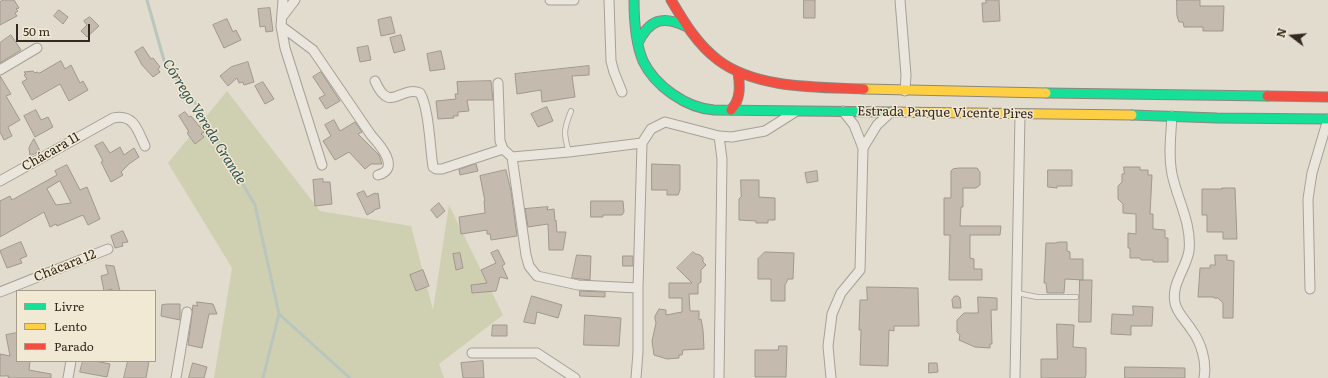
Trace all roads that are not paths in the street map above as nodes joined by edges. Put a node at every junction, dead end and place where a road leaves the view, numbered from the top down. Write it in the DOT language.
graph roads {
  1 [pos="283,0"];
  2 [pos="295,0"];
  3 [pos="550,0"];
  4 [pos="574,0"];
  5 [pos="609,0"];
  6 [pos="634,0"];
  7 [pos="671,0"];
  8 [pos="900,0"];
  9 [pos="282,22"];
  10 [pos="686,26"];
  11 [pos="638,43"];
  12 [pos="37,48"];
  13 [pos="0,70"];
  14 [pos="738,72"];
  15 [pos="375,81"];
  16 [pos="498,84"];
  17 [pos="905,91"];
  18 [pos="622,92"];
  19 [pos="1216,96"];
  20 [pos="1328,97"];
  21 [pos="571,110"];
  22 [pos="731,110"];
  23 [pos="796,111"];
  24 [pos="843,111"];
  25 [pos="890,113"];
  26 [pos="1020,115"];
  27 [pos="1172,116"];
  28 [pos="1217,118"];
  29 [pos="1328,119"];
  30 [pos="719,136"];
  31 [pos="642,143"];
  32 [pos="145,146"];
  33 [pos="863,148"];
  34 [pos="503,149"];
  35 [pos="569,152"];
  36 [pos="512,157"];
  37 [pos="322,165"];
  38 [pos="378,175"];
  39 [pos="0,181"];
  40 [pos="108,249"];
  41 [pos="638,288"];
  42 [pos="1310,289"];
  43 [pos="0,292"];
  44 [pos="1017,294"];
  45 [pos="1076,297"];
  46 [pos="187,312"];
  47 [pos="472,353"];
  48 [pos="71,362"];
  49 [pos="68,378"];
  50 [pos="176,378"];
  51 [pos="575,378"];
  52 [pos="636,378"];
  53 [pos="719,378"];
  54 [pos="831,378"];
  55 [pos="1015,378"];
  56 [pos="1204,378"];
  1 -- 9 [label="street"];
  2 -- 9 [label="street"];
  3 -- 4 [label="street"];
  5 -- 18 [label="street"];
  6 -- 11 [label="main road, Estrada Parque Vicente Pires"];
  7 -- 10 [label="main road, Estrada Parque Vicente Pires"];
  8 -- 17 [label="street"];
  9 -- 37 [label="street"];
  9 -- 38 [label="street"];
  10 -- 11 [label="main road"];
  10 -- 14 [label="main road, Estrada Parque Vicente Pires"];
  11 -- 22 [label="main road, Estrada Parque Vicente Pires"];
  12 -- 13 [label="street"];
  14 -- 17 [label="main road, Estrada Parque Vicente Pires"];
  14 -- 22 [label="main road"];
  15 -- 34 [label="street"];
  16 -- 34 [label="street"];
  17 -- 19 [label="main road, Estrada Parque Vicente Pires"];
  19 -- 20 [label="main road, Estrada Parque Vicente Pires"];
  19 -- 28 [label="main road"];
  21 -- 35 [label="lane"];
  22 -- 23 [label="main road, Estrada Parque Vicente Pires"];
  23 -- 24 [label="main road, Estrada Parque Vicente Pires"];
  23 -- 30 [label="street"];
  24 -- 25 [label="main road, Estrada Parque Vicente Pires"];
  24 -- 33 [label="street"];
  25 -- 26 [label="main road, Estrada Parque Vicente Pires"];
  25 -- 33 [label="street"];
  26 -- 27 [label="main road, Estrada Parque Vicente Pires"];
  26 -- 44 [label="street"];
  27 -- 28 [label="main road, Estrada Parque Vicente Pires"];
  27 -- 56 [label="street"];
  28 -- 29 [label="main road, Estrada Parque Vicente Pires"];
  29 -- 42 [label="street"];
  30 -- 31 [label="street"];
  30 -- 53 [label="street"];
  31 -- 35 [label="street"];
  31 -- 41 [label="street"];
  32 -- 39 [label="street, Chácara 11"];
  33 -- 54 [label="street"];
  34 -- 36 [label="street"];
  35 -- 36 [label="street"];
  36 -- 41 [label="street"];
  40 -- 43 [label="street, Chácara 12"];
  41 -- 52 [label="street"];
  44 -- 45 [label="lane"];
  44 -- 55 [label="street"];
  46 -- 50 [label="street"];
  47 -- 51 [label="street"];
  48 -- 49 [label="street"];
}
